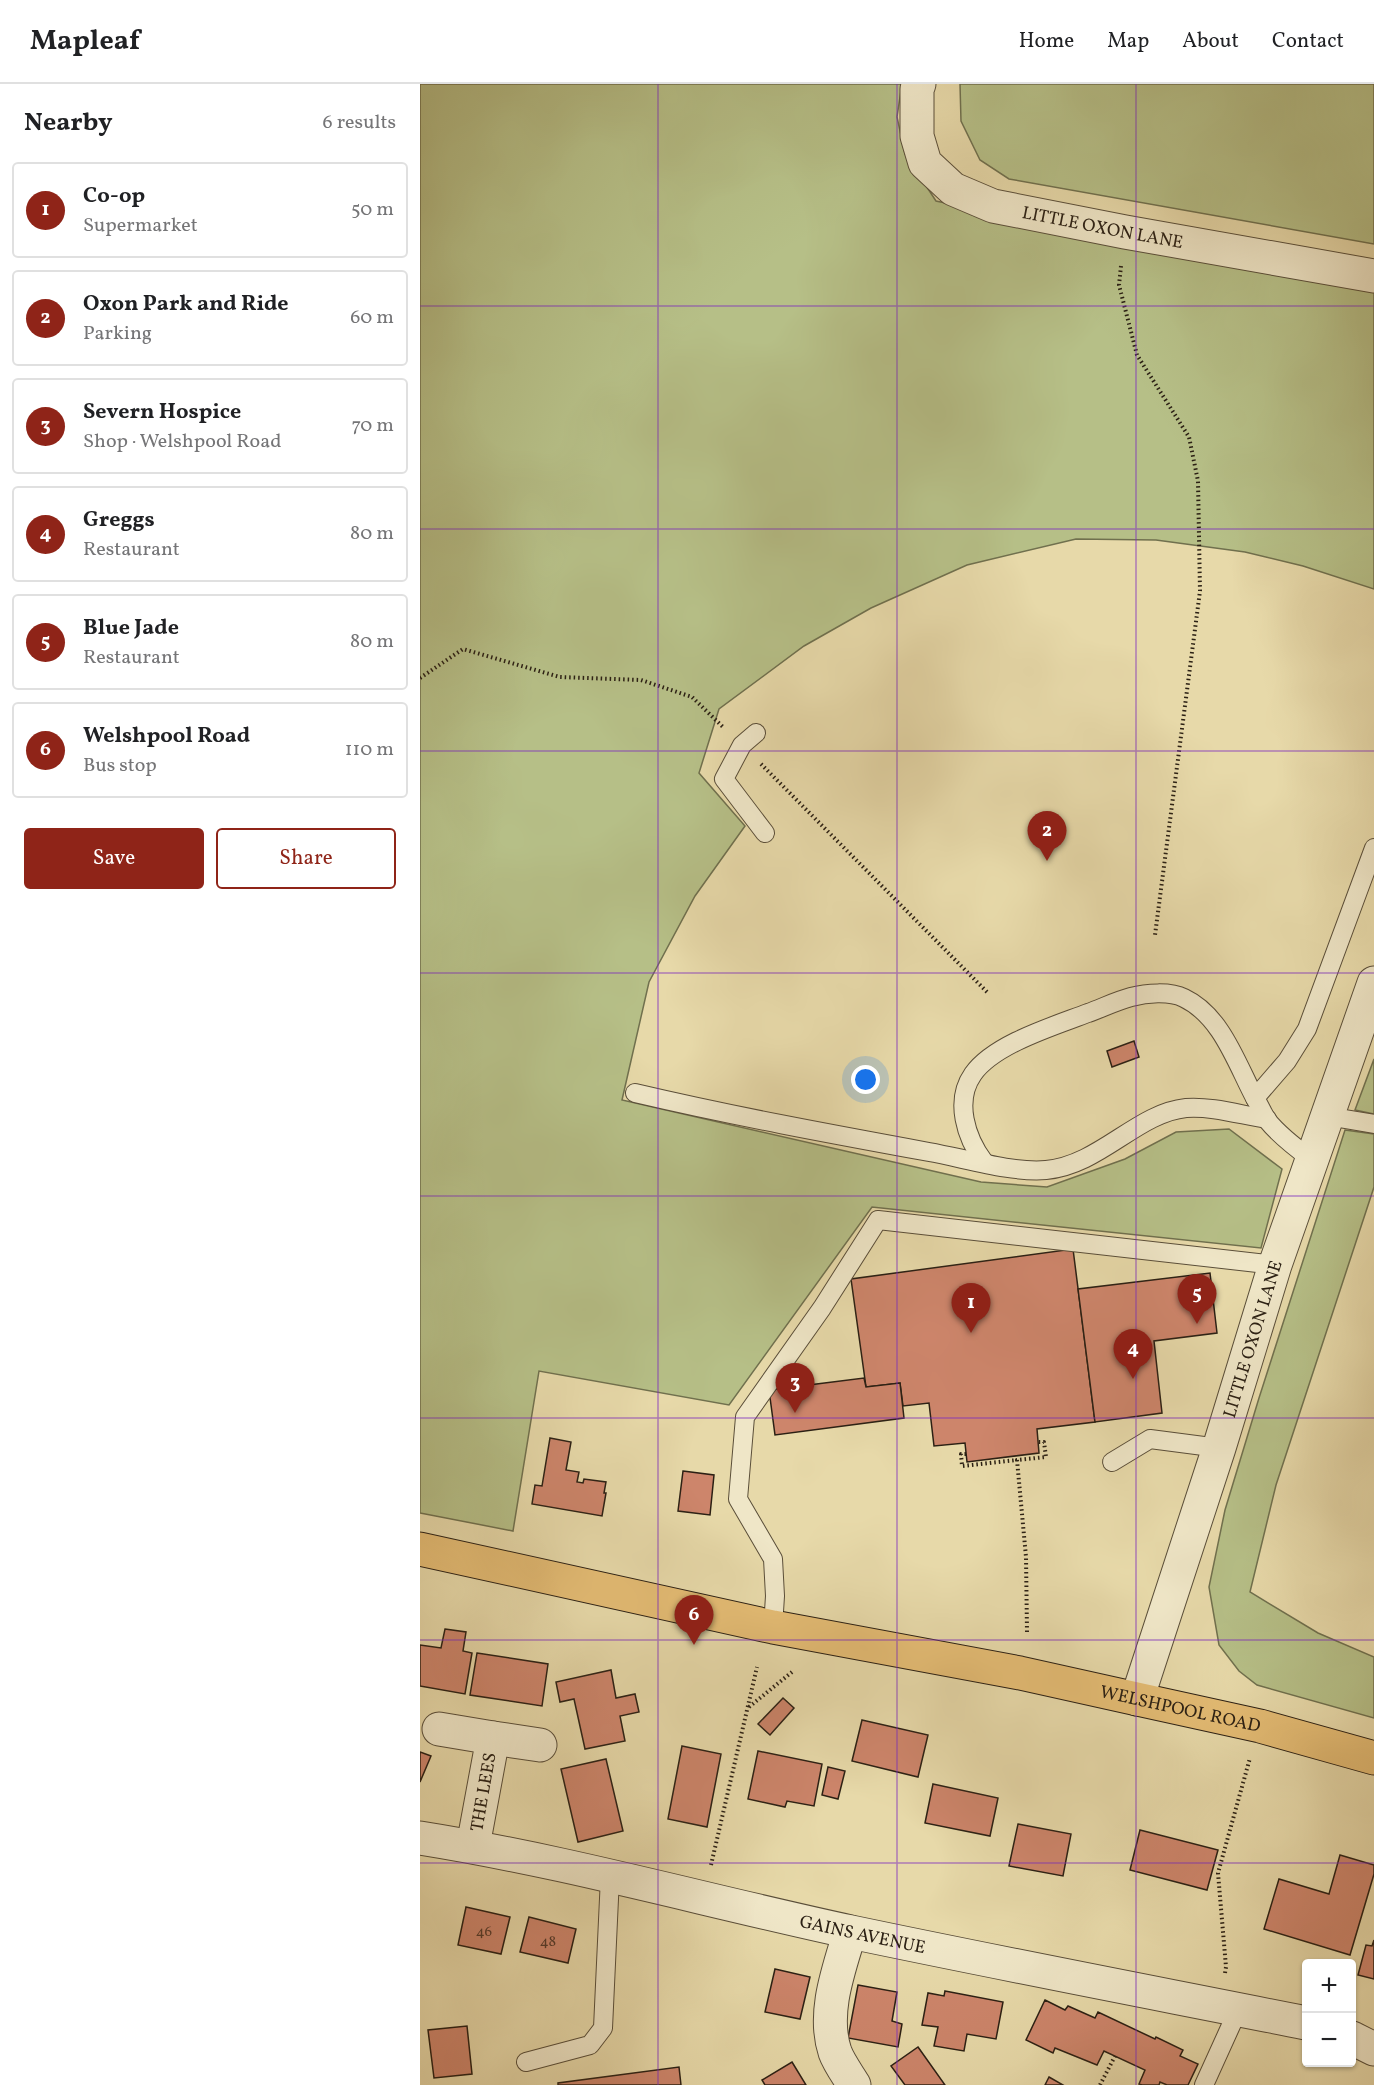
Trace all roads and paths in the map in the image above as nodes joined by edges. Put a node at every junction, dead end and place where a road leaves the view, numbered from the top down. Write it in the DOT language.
graph roads {
  1 [pos="919,84"];
  2 [pos="1125,232"];
  3 [pos="1374,276"];
  4 [pos="420,678"];
  5 [pos="749,739"];
  6 [pos="765,833"];
  7 [pos="1374,848"];
  8 [pos="1155,935"];
  9 [pos="1374,983"];
  10 [pos="988,993"];
  11 [pos="635,1093"];
  12 [pos="1255,1098"];
  13 [pos="1326,1116"];
  14 [pos="1267,1119"];
  15 [pos="1374,1124"];
  16 [pos="1311,1159"];
  17 [pos="984,1162"];
  18 [pos="1275,1265"];
  19 [pos="1038,1442"];
  20 [pos="1219,1448"];
  21 [pos="966,1454"];
  22 [pos="1017,1460"];
  23 [pos="1112,1462"];
  24 [pos="420,1549"];
  25 [pos="773,1627"];
  26 [pos="1027,1632"];
  27 [pos="757,1667"];
  28 [pos="792,1672"];
  29 [pos="1137,1699"];
  30 [pos="748,1707"];
  31 [pos="439,1729"];
  32 [pos="493,1738"];
  33 [pos="540,1745"];
  34 [pos="1252,1751"];
  35 [pos="1374,1758"];
  36 [pos="420,1838"];
  37 [pos="473,1846"];
  38 [pos="610,1877"];
  39 [pos="704,1897"];
  40 [pos="850,1932"];
  41 [pos="1228,2008"];
  42 [pos="1302,2022"];
  43 [pos="1356,2040"];
  44 [pos="1374,2049"];
  45 [pos="1115,2056"];
  46 [pos="526,2062"];
  47 [pos="854,2085"];
  48 [pos="1100,2085"];
  49 [pos="1204,2085"];
  1 -- 2 [label="street, LITTLE OXON LANE"];
  2 -- 3 [label="street, LITTLE OXON LANE"];
  2 -- 8 [label="path"];
  4 -- 5 [label="path"];
  5 -- 6 [label="lane"];
  5 -- 10 [label="path"];
  7 -- 12 [label="lane"];
  9 -- 13 [label="street, LITTLE OXON LANE"];
  11 -- 17 [label="lane"];
  12 -- 14 [label="lane"];
  12 -- 17 [label="lane"];
  13 -- 15 [label="lane"];
  13 -- 16 [label="street, LITTLE OXON LANE"];
  14 -- 16 [label="lane"];
  14 -- 17 [label="lane"];
  16 -- 18 [label="street, LITTLE OXON LANE"];
  18 -- 20 [label="street, LITTLE OXON LANE"];
  18 -- 25 [label="lane"];
  19 -- 22 [label="path"];
  20 -- 23 [label="lane"];
  20 -- 29 [label="street, LITTLE OXON LANE"];
  21 -- 22 [label="path"];
  22 -- 26 [label="path"];
  24 -- 25 [label="main road, WELSHPOOL ROAD"];
  25 -- 29 [label="main road, WELSHPOOL ROAD"];
  27 -- 30 [label="path"];
  28 -- 30 [label="path"];
  29 -- 35 [label="main road, WELSHPOOL ROAD"];
  30 -- 39 [label="path"];
  31 -- 32 [label="street, THE LEES"];
  32 -- 33 [label="street, THE LEES"];
  32 -- 37 [label="street, THE LEES"];
  34 -- 41 [label="path"];
  36 -- 37 [label="street, GAINS AVENUE"];
  37 -- 38 [label="street, GAINS AVENUE"];
  38 -- 39 [label="street, GAINS AVENUE"];
  38 -- 46 [label="lane"];
  39 -- 40 [label="street, GAINS AVENUE"];
  40 -- 41 [label="street, GAINS AVENUE"];
  40 -- 47 [label="street"];
  41 -- 42 [label="street, GAINS AVENUE"];
  41 -- 49 [label="lane"];
  43 -- 44 [label="street"];
  45 -- 48 [label="path"];
}
